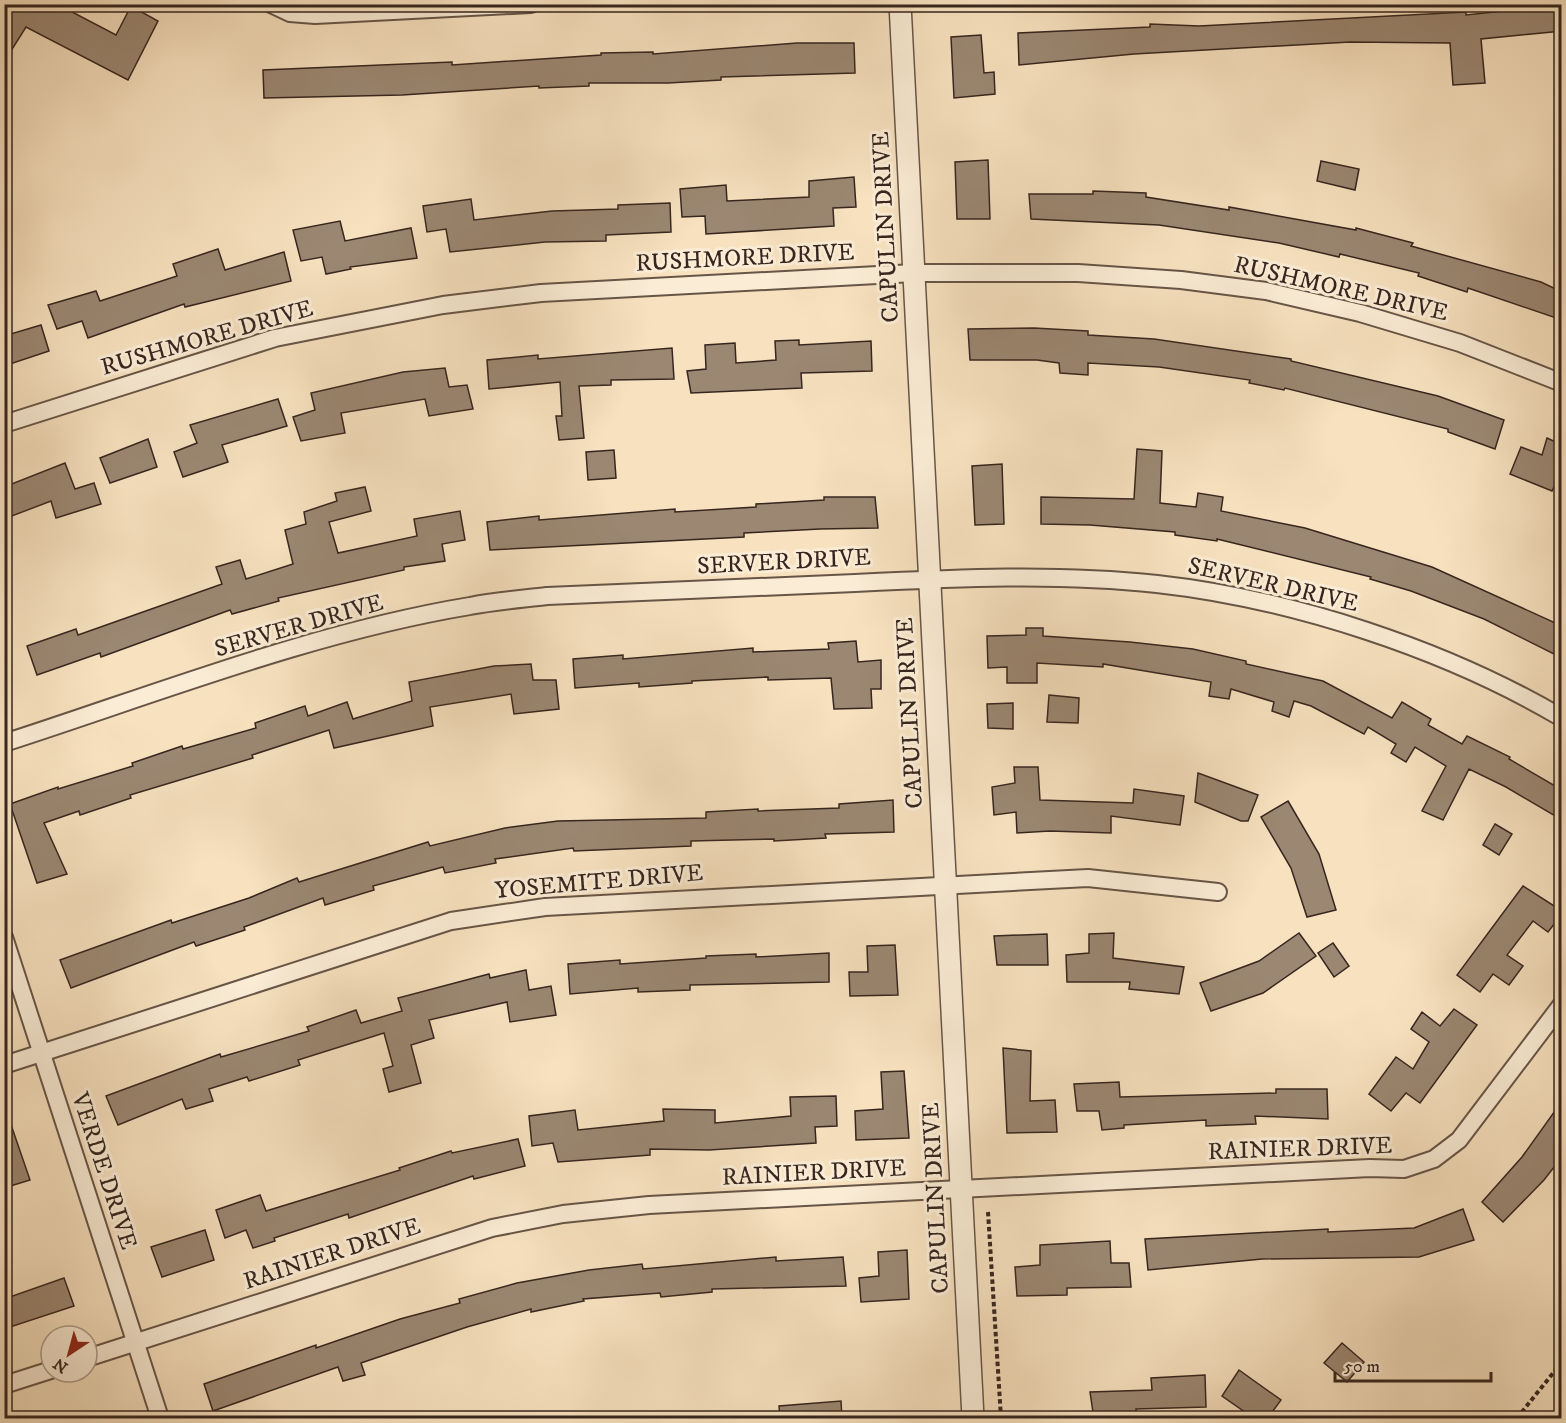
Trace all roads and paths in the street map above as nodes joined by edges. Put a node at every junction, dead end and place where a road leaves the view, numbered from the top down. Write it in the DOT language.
graph roads {
  1 [pos="271,4"];
  2 [pos="531,4"];
  3 [pos="900,4"];
  4 [pos="914,273"];
  5 [pos="1562,383"];
  6 [pos="4,424"];
  7 [pos="929,579"];
  8 [pos="1562,718"];
  9 [pos="4,743"];
  10 [pos="944,884"];
  11 [pos="1218,892"];
  12 [pos="4,937"];
  13 [pos="1562,1004"];
  14 [pos="42,1053"];
  15 [pos="4,1065"];
  16 [pos="962,1189"];
  17 [pos="988,1212"];
  18 [pos="134,1343"];
  19 [pos="99,1354"];
  20 [pos="1562,1362"];
  21 [pos="39,1374"];
  22 [pos="4,1385"];
  23 [pos="160,1419"];
  24 [pos="973,1419"];
  25 [pos="1001,1419"];
  26 [pos="1517,1419"];
  1 -- 2 [label="street"];
  3 -- 4 [label="street, CAPULIN DRIVE"];
  4 -- 5 [label="street, RUSHMORE DRIVE"];
  4 -- 6 [label="street, RUSHMORE DRIVE"];
  4 -- 7 [label="street, CAPULIN DRIVE"];
  7 -- 8 [label="street, SERVER DRIVE"];
  7 -- 9 [label="street, SERVER DRIVE"];
  7 -- 10 [label="street, CAPULIN DRIVE"];
  10 -- 11 [label="street, YOSEMITE DRIVE"];
  10 -- 14 [label="street, YOSEMITE DRIVE"];
  10 -- 16 [label="street, CAPULIN DRIVE"];
  12 -- 14 [label="street, VERDE DRIVE"];
  13 -- 16 [label="street, RAINIER DRIVE"];
  14 -- 15 [label="street, YOSEMITE DRIVE"];
  14 -- 18 [label="street, VERDE DRIVE"];
  16 -- 18 [label="street, RAINIER DRIVE"];
  16 -- 24 [label="street, CAPULIN DRIVE"];
  17 -- 25 [label="path"];
  18 -- 19 [label="street, RAINIER DRIVE"];
  18 -- 23 [label="street, VERDE DRIVE"];
  20 -- 26 [label="path"];
  21 -- 22 [label="street"];
}
